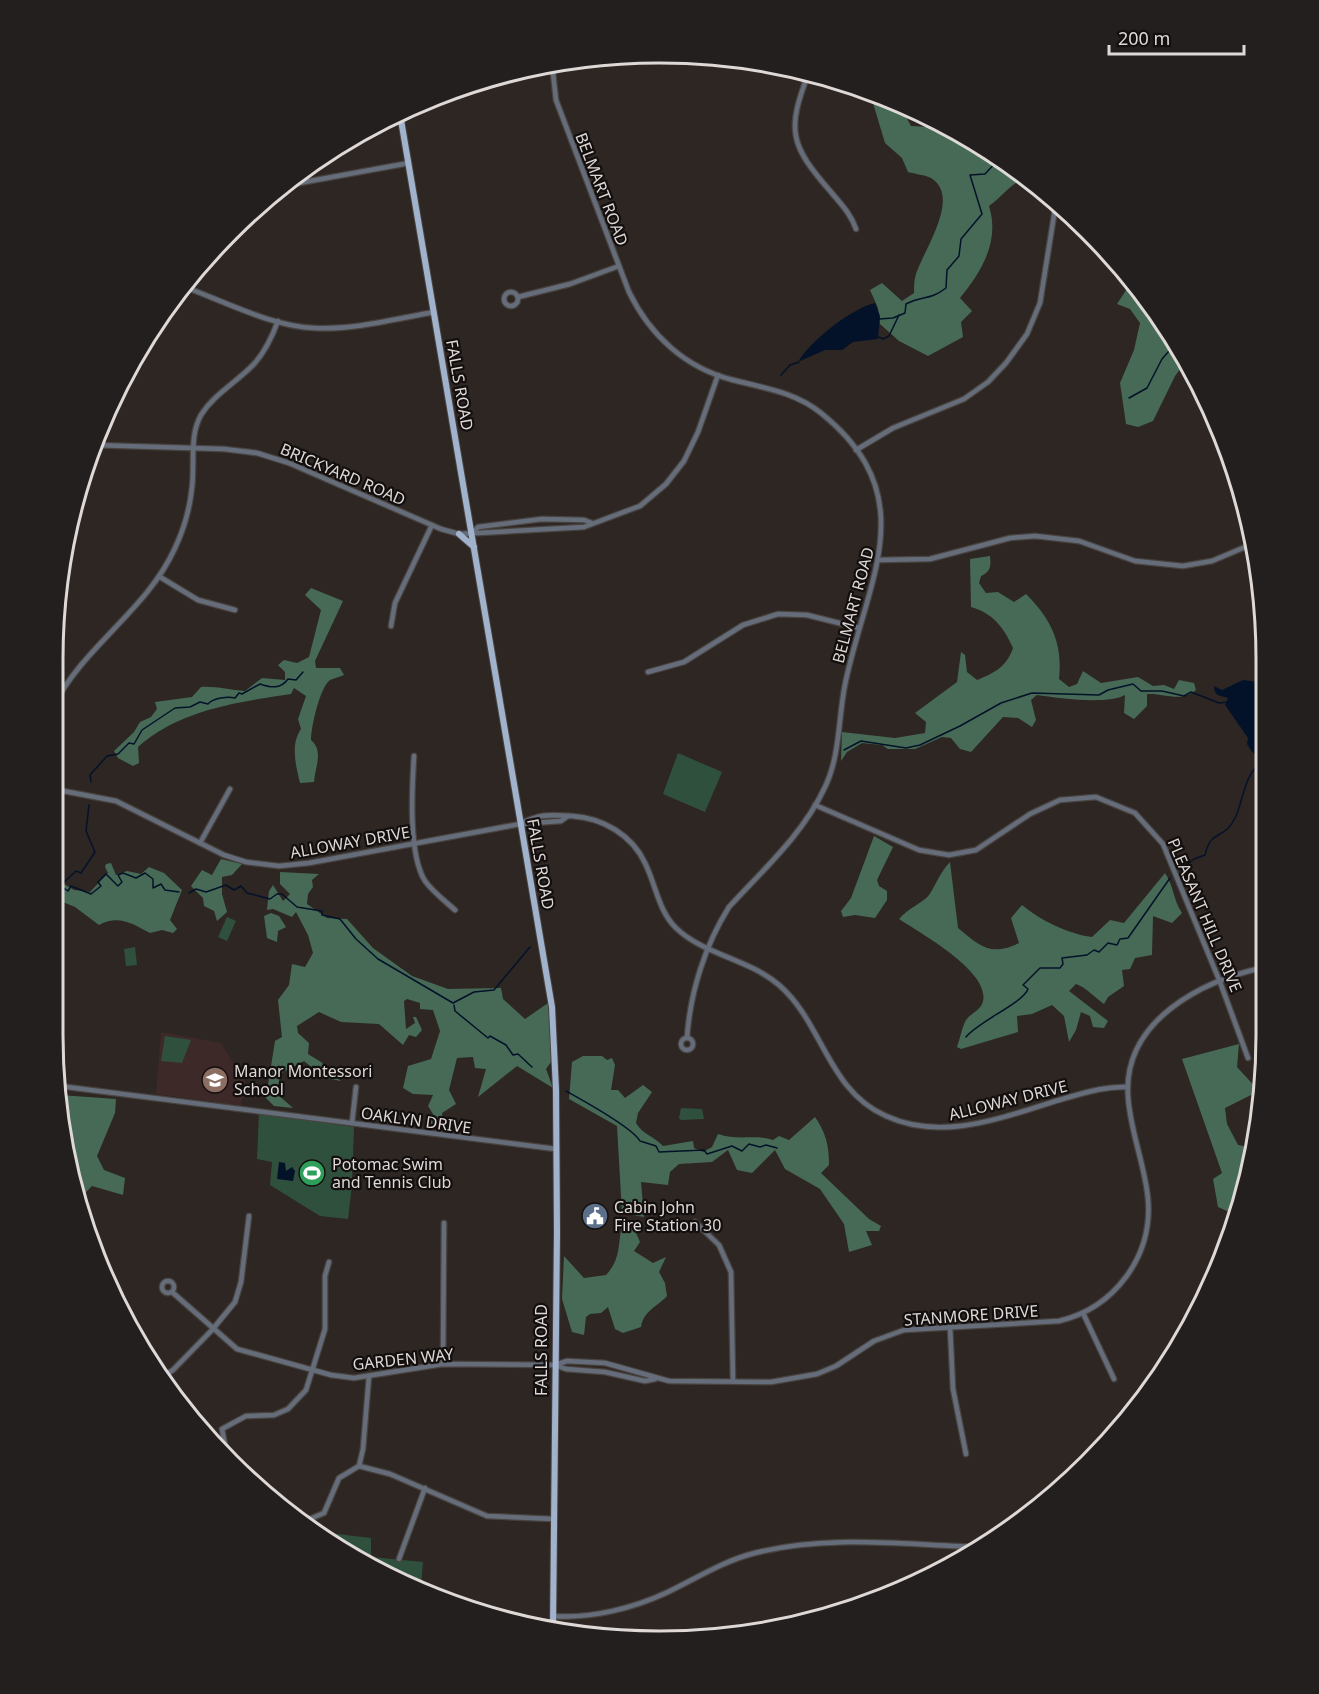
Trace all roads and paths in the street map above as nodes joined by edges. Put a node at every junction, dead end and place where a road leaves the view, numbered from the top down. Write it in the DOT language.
graph roads {
  1 [pos="553,72"];
  2 [pos="806,81"];
  3 [pos="402,122"];
  4 [pos="409,163"];
  5 [pos="301,183"];
  6 [pos="1054,212"];
  7 [pos="856,230"];
  8 [pos="619,266"];
  9 [pos="191,289"];
  10 [pos="518,297"];
  11 [pos="434,312"];
  12 [pos="278,321"];
  13 [pos="718,375"];
  14 [pos="103,446"];
  15 [pos="195,448"];
  16 [pos="856,450"];
  17 [pos="592,523"];
  18 [pos="432,525"];
  19 [pos="459,534"];
  20 [pos="472,534"];
  21 [pos="474,547"];
  22 [pos="1246,547"];
  23 [pos="879,560"];
  24 [pos="160,577"];
  25 [pos="235,610"];
  26 [pos="391,626"];
  27 [pos="859,628"];
  28 [pos="648,672"];
  29 [pos="63,691"];
  30 [pos="414,756"];
  31 [pos="230,789"];
  32 [pos="63,791"];
  33 [pos="815,805"];
  34 [pos="520,824"];
  35 [pos="200,843"];
  36 [pos="415,843"];
  37 [pos="455,910"];
  38 [pos="708,947"];
  39 [pos="1256,971"];
  40 [pos="1220,982"];
  41 [pos="687,1038"];
  42 [pos="1248,1058"];
  43 [pos="65,1087"];
  44 [pos="356,1087"];
  45 [pos="1128,1087"];
  46 [pos="352,1123"];
  47 [pos="556,1149"];
  48 [pos="249,1216"];
  49 [pos="695,1222"];
  50 [pos="444,1223"];
  51 [pos="329,1262"];
  52 [pos="172,1292"];
  53 [pos="1083,1313"];
  54 [pos="950,1326"];
  55 [pos="212,1330"];
  56 [pos="443,1364"];
  57 [pos="555,1365"];
  58 [pos="313,1371"];
  59 [pos="169,1373"];
  60 [pos="369,1376"];
  61 [pos="655,1379"];
  62 [pos="1114,1379"];
  63 [pos="733,1381"];
  64 [pos="224,1442"];
  65 [pos="966,1454"];
  66 [pos="359,1466"];
  67 [pos="425,1488"];
  68 [pos="311,1518"];
  69 [pos="554,1519"];
  70 [pos="965,1546"];
  71 [pos="399,1559"];
  72 [pos="553,1616"];
  73 [pos="553,1622"];
  1 -- 8 [label="street, BELMART ROAD"];
  2 -- 7 [label="street"];
  3 -- 4 [label="main road, FALLS ROAD"];
  4 -- 5 [label="street"];
  4 -- 11 [label="main road, FALLS ROAD"];
  6 -- 16 [label="street"];
  8 -- 10 [label="street"];
  8 -- 13 [label="street, BELMART ROAD"];
  9 -- 12 [label="street"];
  11 -- 12 [label="street"];
  11 -- 20 [label="main road, FALLS ROAD"];
  12 -- 15 [label="street"];
  13 -- 16 [label="street, BELMART ROAD"];
  13 -- 17 [label="street, BRICKYARD ROAD"];
  14 -- 15 [label="street, BRICKYARD ROAD"];
  15 -- 18 [label="street, BRICKYARD ROAD"];
  15 -- 24 [label="street"];
  16 -- 23 [label="street, BELMART ROAD"];
  17 -- 20 [label="street, BRICKYARD ROAD"];
  17 -- 20 [label="street, BRICKYARD ROAD"];
  18 -- 19 [label="street, BRICKYARD ROAD"];
  18 -- 26 [label="street"];
  19 -- 20 [label="street, BRICKYARD ROAD"];
  19 -- 21 [label="main road"];
  20 -- 21 [label="main road, FALLS ROAD"];
  21 -- 34 [label="main road, FALLS ROAD"];
  22 -- 23 [label="street"];
  23 -- 27 [label="street, BELMART ROAD"];
  24 -- 25 [label="street"];
  24 -- 29 [label="street"];
  27 -- 28 [label="street"];
  27 -- 33 [label="street, BELMART ROAD"];
  30 -- 36 [label="street"];
  31 -- 35 [label="street"];
  32 -- 35 [label="street, ALLOWAY DRIVE"];
  33 -- 38 [label="street, BELMART ROAD"];
  33 -- 40 [label="street, PLEASANT HILL DRIVE"];
  34 -- 36 [label="street, ALLOWAY DRIVE"];
  34 -- 38 [label="street, ALLOWAY DRIVE"];
  34 -- 47 [label="main road, FALLS ROAD"];
  35 -- 36 [label="street, ALLOWAY DRIVE"];
  36 -- 37 [label="street"];
  38 -- 41 [label="street, BELMART ROAD"];
  38 -- 45 [label="street, ALLOWAY DRIVE"];
  39 -- 40 [label="street, STANMORE DRIVE"];
  40 -- 42 [label="street, PLEASANT HILL DRIVE"];
  40 -- 45 [label="street, STANMORE DRIVE"];
  43 -- 46 [label="street, OAKLYN DRIVE"];
  44 -- 46 [label="street"];
  45 -- 53 [label="street, STANMORE DRIVE"];
  46 -- 47 [label="street, OAKLYN DRIVE"];
  47 -- 57 [label="main road, FALLS ROAD"];
  48 -- 55 [label="street"];
  49 -- 63 [label="street"];
  50 -- 56 [label="street"];
  51 -- 58 [label="street"];
  52 -- 55 [label="street, GARDEN WAY"];
  53 -- 54 [label="street, STANMORE DRIVE"];
  53 -- 62 [label="street"];
  54 -- 63 [label="street, STANMORE DRIVE"];
  54 -- 65 [label="street"];
  55 -- 58 [label="street, GARDEN WAY"];
  55 -- 59 [label="street"];
  56 -- 57 [label="street, GARDEN WAY"];
  56 -- 60 [label="street, GARDEN WAY"];
  57 -- 61 [label="street, STANMORE DRIVE"];
  57 -- 61 [label="street, STANMORE DRIVE"];
  57 -- 69 [label="main road, FALLS ROAD"];
  58 -- 60 [label="street, GARDEN WAY"];
  58 -- 64 [label="street"];
  60 -- 66 [label="street"];
  61 -- 63 [label="street, STANMORE DRIVE"];
  66 -- 67 [label="street"];
  66 -- 68 [label="street"];
  67 -- 69 [label="street"];
  67 -- 71 [label="street"];
  69 -- 72 [label="main road, FALLS ROAD"];
  70 -- 72 [label="street"];
  72 -- 73 [label="main road, FALLS ROAD"];
}
